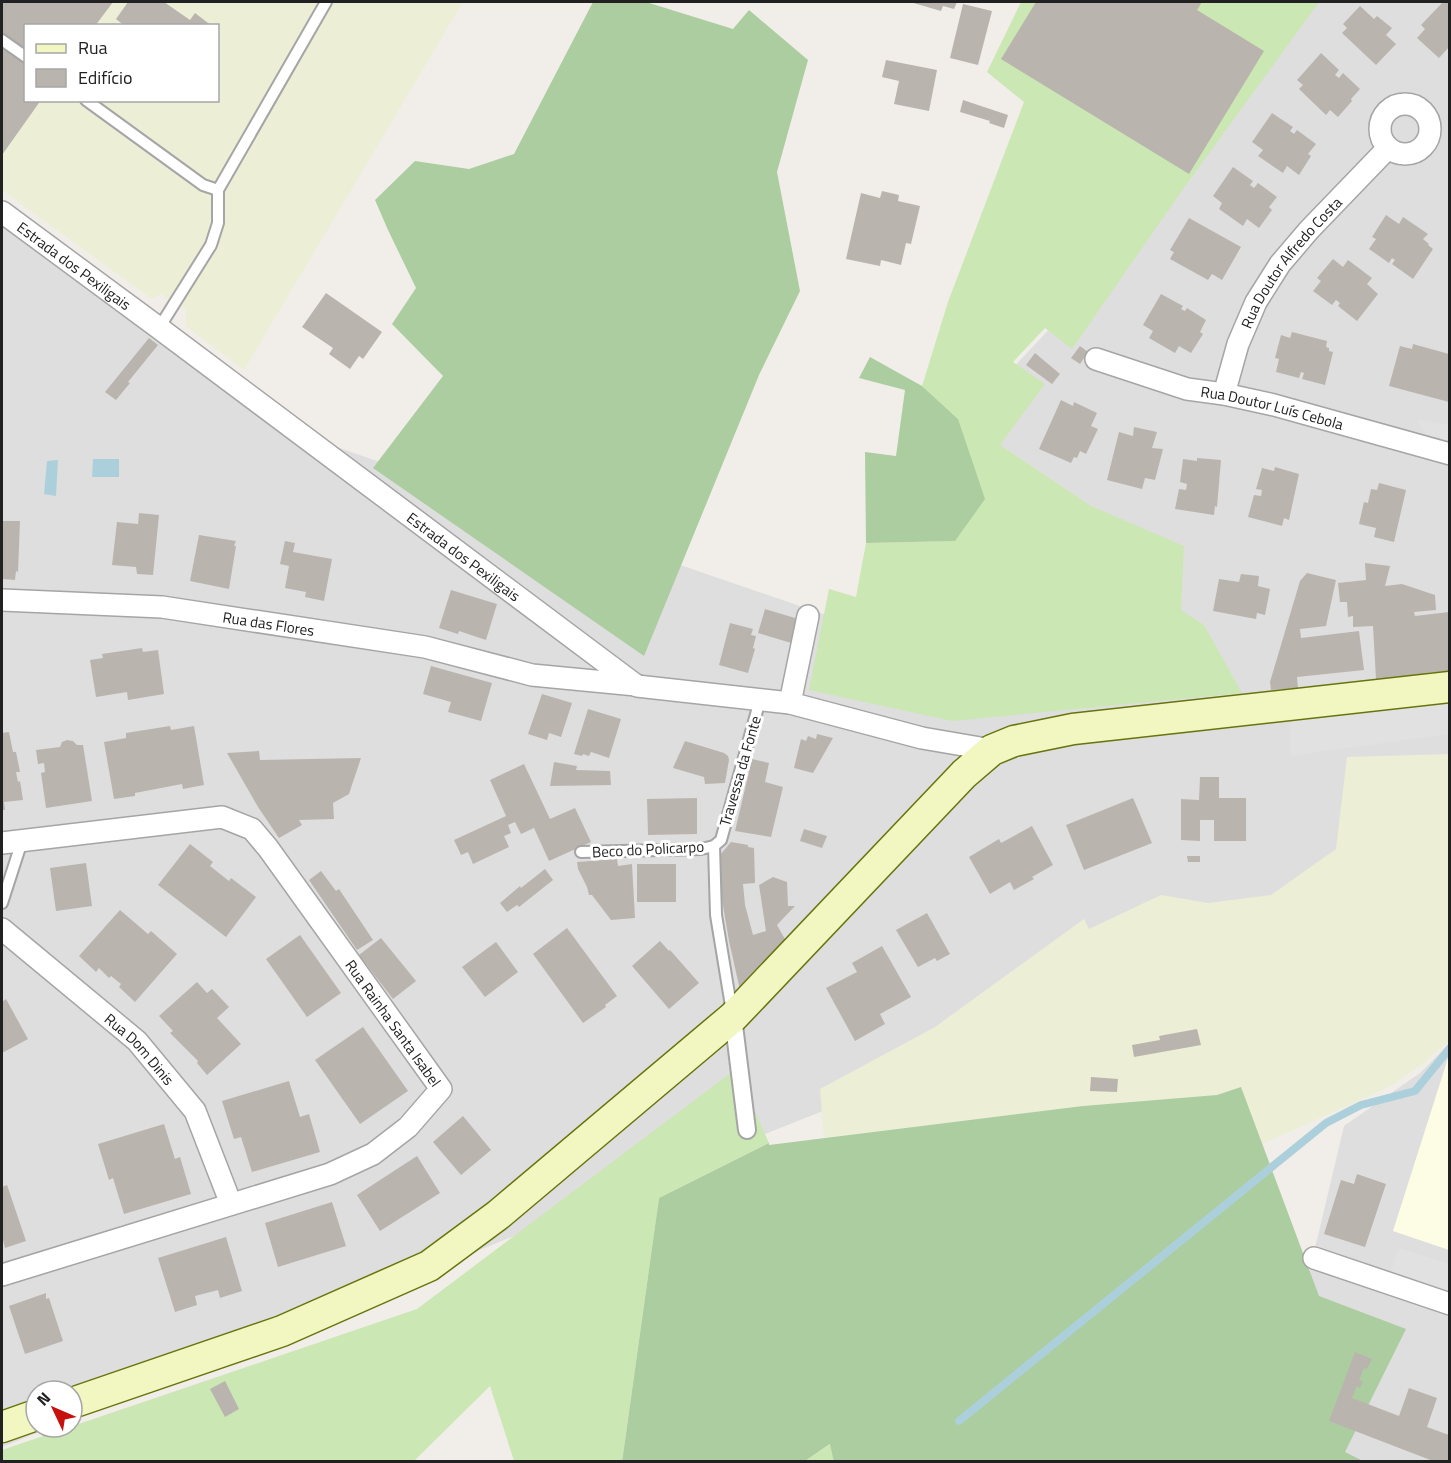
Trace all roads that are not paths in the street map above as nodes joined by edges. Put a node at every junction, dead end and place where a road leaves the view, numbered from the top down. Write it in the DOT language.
graph roads {
  1 [pos="326,2"];
  2 [pos="2,40"];
  3 [pos="24,56"];
  4 [pos="89,102"];
  5 [pos="1388,148"];
  6 [pos="218,190"];
  7 [pos="2,212"];
  8 [pos="159,328"];
  9 [pos="1096,359"];
  10 [pos="1224,394"];
  11 [pos="1449,454"];
  12 [pos="2,600"];
  13 [pos="808,616"];
  14 [pos="637,686"];
  15 [pos="1449,687"];
  16 [pos="760,700"];
  17 [pos="790,703"];
  18 [pos="992,750"];
  19 [pos="12,842"];
  20 [pos="714,846"];
  21 [pos="581,852"];
  22 [pos="2,903"];
  23 [pos="2,929"];
  24 [pos="733,1017"];
  25 [pos="747,1130"];
  26 [pos="231,1204"];
  27 [pos="1314,1258"];
  28 [pos="2,1275"];
  29 [pos="1449,1304"];
  30 [pos="84,1399"];
  31 [pos="24,1419"];
  32 [pos="2,1427"];
  1 -- 6 [label="lane"];
  2 -- 3 [label="lane"];
  4 -- 6 [label="lane"];
  5 -- 10 [label="street, Rua Doutor Alfredo Costa"];
  6 -- 8 [label="lane"];
  7 -- 8 [label="street, Estrada dos Pexiligais"];
  8 -- 14 [label="street, Estrada dos Pexiligais"];
  9 -- 10 [label="street, Rua Doutor Luís Cebola"];
  10 -- 11 [label="street, Rua Doutor Luís Cebola"];
  12 -- 14 [label="street, Rua das Flores"];
  13 -- 17 [label="street"];
  14 -- 16 [label="street"];
  15 -- 18 [label="main road"];
  16 -- 17 [label="street"];
  16 -- 20 [label="lane, Travessa da Fonte"];
  17 -- 18 [label="street"];
  18 -- 24 [label="main road"];
  19 -- 22 [label="lane"];
  19 -- 26 [label="street, Rua Rainha Santa Isabel"];
  20 -- 21 [label="lane, Beco do Policarpo"];
  20 -- 24 [label="lane, Travessa da Fonte"];
  23 -- 26 [label="street, Rua Dom Dinis"];
  24 -- 25 [label="street"];
  24 -- 30 [label="main road"];
  26 -- 28 [label="street, Rua Rainha Santa Isabel"];
  27 -- 29 [label="street"];
  31 -- 32 [label="main road"];
}
